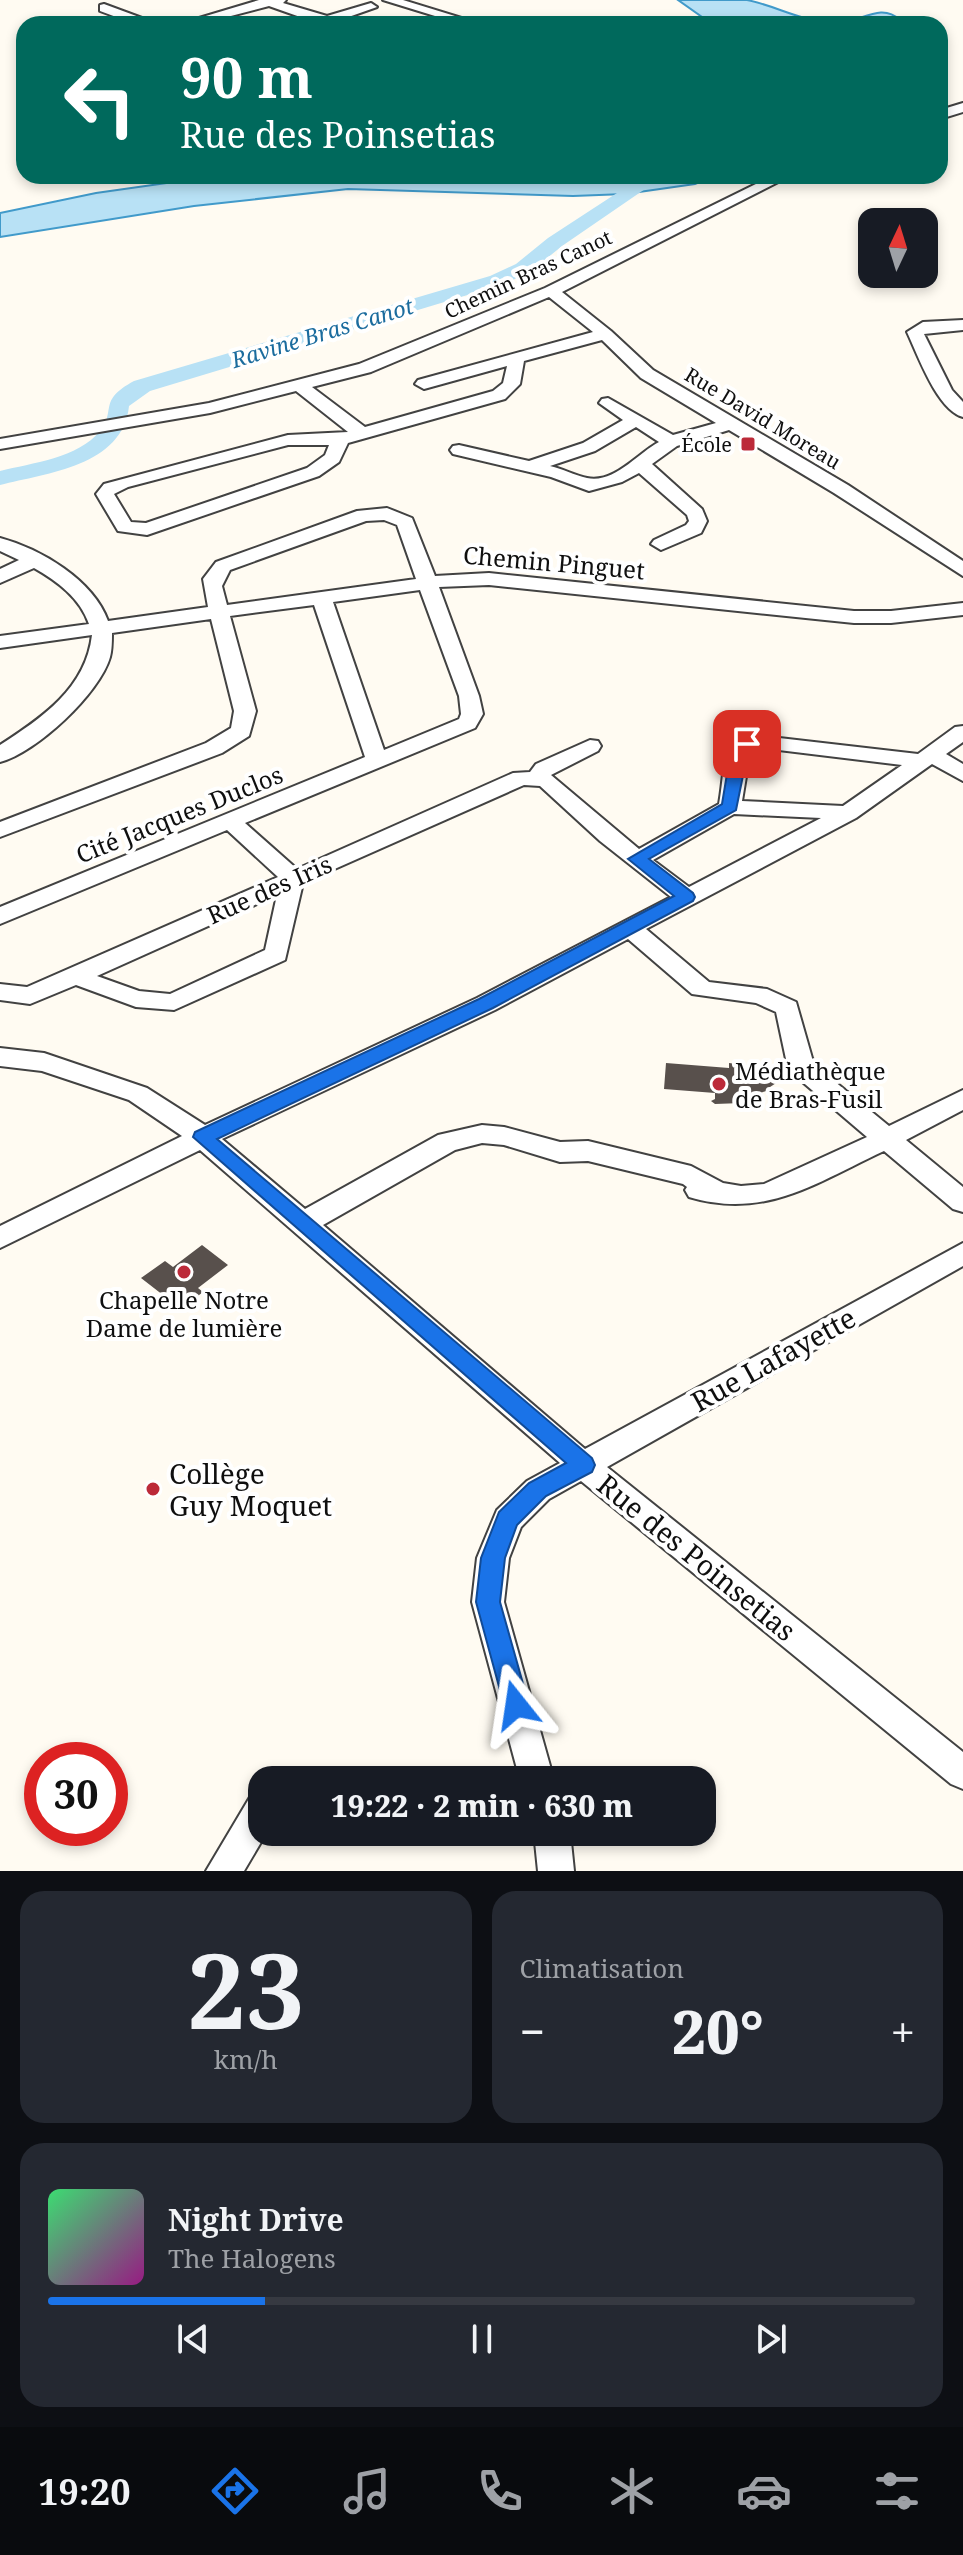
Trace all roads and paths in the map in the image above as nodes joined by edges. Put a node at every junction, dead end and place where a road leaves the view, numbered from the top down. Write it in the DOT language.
graph roads {
  1 [pos="389,0"];
  2 [pos="271,1"];
  3 [pos="371,7"];
  4 [pos="104,8"];
  5 [pos="225,14"];
  6 [pos="125,16"];
  7 [pos="217,16"];
  8 [pos="230,16"];
  9 [pos="309,16"];
  10 [pos="346,16"];
  11 [pos="446,16"];
  12 [pos="767,184"];
  13 [pos="551,291"];
  14 [pos="963,325"];
  15 [pos="605,334"];
  16 [pos="516,360"];
  17 [pos="424,384"];
  18 [pos="300,386"];
  19 [pos="608,403"];
  20 [pos="963,412"];
  21 [pos="636,420"];
  22 [pos="730,424"];
  23 [pos="362,434"];
  24 [pos="340,440"];
  25 [pos="672,442"];
  26 [pos="0,444"];
  27 [pos="459,450"];
  28 [pos="642,464"];
  29 [pos="527,467"];
  30 [pos="0,544"];
  31 [pos="661,544"];
  32 [pos="34,560"];
  33 [pos="963,570"];
  34 [pos="0,577"];
  35 [pos="425,582"];
  36 [pos="321,597"];
  37 [pos="963,609"];
  38 [pos="216,611"];
  39 [pos="101,627"];
  40 [pos="0,642"];
  41 [pos="0,730"];
  42 [pos="963,732"];
  43 [pos="25,740"];
  44 [pos="590,746"];
  45 [pos="0,755"];
  46 [pos="928,758"];
  47 [pos="377,761"];
  48 [pos="963,774"];
  49 [pos="537,778"];
  50 [pos="730,807"];
  51 [pos="848,813"];
  52 [pos="230,821"];
  53 [pos="0,830"];
  54 [pos="637,859"];
  55 [pos="293,878"];
  56 [pos="686,897"];
  57 [pos="0,916"];
  58 [pos="629,927"];
  59 [pos="75,976"];
  60 [pos="0,992"];
  61 [pos="0,1057"];
  62 [pos="963,1099"];
  63 [pos="203,1137"];
  64 [pos="887,1139"];
  65 [pos="963,1202"];
  66 [pos="303,1223"];
  67 [pos="0,1238"];
  68 [pos="963,1253"];
  69 [pos="583,1465"];
  70 [pos="533,1766"];
  71 [pos="963,1773"];
  72 [pos="248,1832"];
  73 [pos="553,1846"];
  74 [pos="224,1871"];
  75 [pos="556,1871"];
  1 -- 11 [label="street"];
  2 -- 5 [label="street"];
  2 -- 9 [label="street"];
  3 -- 10 [label="street"];
  4 -- 6 [label="street"];
  5 -- 7 [label="street"];
  5 -- 8 [label="street"];
  12 -- 13 [label="street, Chemin Bras Canot"];
  13 -- 15 [label="street, Rue David Moreau"];
  13 -- 18 [label="street, Chemin Bras Canot"];
  14 -- 20 [label="street"];
  15 -- 16 [label="street"];
  15 -- 22 [label="street, Rue David Moreau"];
  16 -- 17 [label="street"];
  16 -- 23 [label="street"];
  18 -- 23 [label="street"];
  18 -- 26 [label="street, Chemin Bras Canot"];
  19 -- 21 [label="street"];
  21 -- 25 [label="street"];
  21 -- 29 [label="street"];
  22 -- 25 [label="street"];
  22 -- 33 [label="street, Rue David Moreau"];
  23 -- 24 [label="street"];
  24 -- 24 [label="street"];
  25 -- 28 [label="street"];
  27 -- 29 [label="street"];
  28 -- 29 [label="street"];
  28 -- 31 [label="street"];
  30 -- 32 [label="street"];
  32 -- 34 [label="street"];
  32 -- 39 [label="street"];
  35 -- 36 [label="street, Chemin Pinguet"];
  35 -- 37 [label="street, Chemin Pinguet"];
  35 -- 38 [label="street, Cité Jacques Duclos"];
  35 -- 47 [label="street, Cité Jacques Duclos"];
  36 -- 38 [label="street, Chemin Pinguet"];
  36 -- 47 [label="street"];
  38 -- 39 [label="street, Chemin Pinguet"];
  38 -- 53 [label="street, Cité Jacques Duclos"];
  39 -- 40 [label="street, Chemin Pinguet"];
  39 -- 43 [label="street"];
  41 -- 43 [label="street"];
  42 -- 46 [label="street"];
  43 -- 45 [label="street"];
  44 -- 49 [label="street, Rue des Iris"];
  46 -- 48 [label="street"];
  46 -- 50 [label="street"];
  46 -- 51 [label="street"];
  47 -- 52 [label="street, Cité Jacques Duclos"];
  49 -- 54 [label="street"];
  49 -- 55 [label="street, Rue des Iris"];
  50 -- 51 [label="street"];
  50 -- 54 [label="street"];
  51 -- 56 [label="street"];
  52 -- 55 [label="street"];
  52 -- 57 [label="street, Cité Jacques Duclos"];
  54 -- 56 [label="street"];
  55 -- 59 [label="street, Rue des Iris"];
  55 -- 59 [label="street"];
  56 -- 58 [label="street"];
  58 -- 63 [label="street"];
  58 -- 64 [label="street"];
  59 -- 60 [label="street, Rue des Iris"];
  61 -- 63 [label="street, Rue des Poinsetias"];
  62 -- 64 [label="street"];
  63 -- 66 [label="street, Rue des Poinsetias"];
  63 -- 67 [label="street"];
  64 -- 65 [label="street"];
  64 -- 66 [label="street"];
  66 -- 69 [label="street, Rue des Poinsetias"];
  68 -- 69 [label="street, Rue Lafayette"];
  69 -- 70 [label="street, Rue Lafayette"];
  69 -- 71 [label="street, Rue des Poinsetias"];
  72 -- 74 [label="street"];
  73 -- 75 [label="street"];
}
